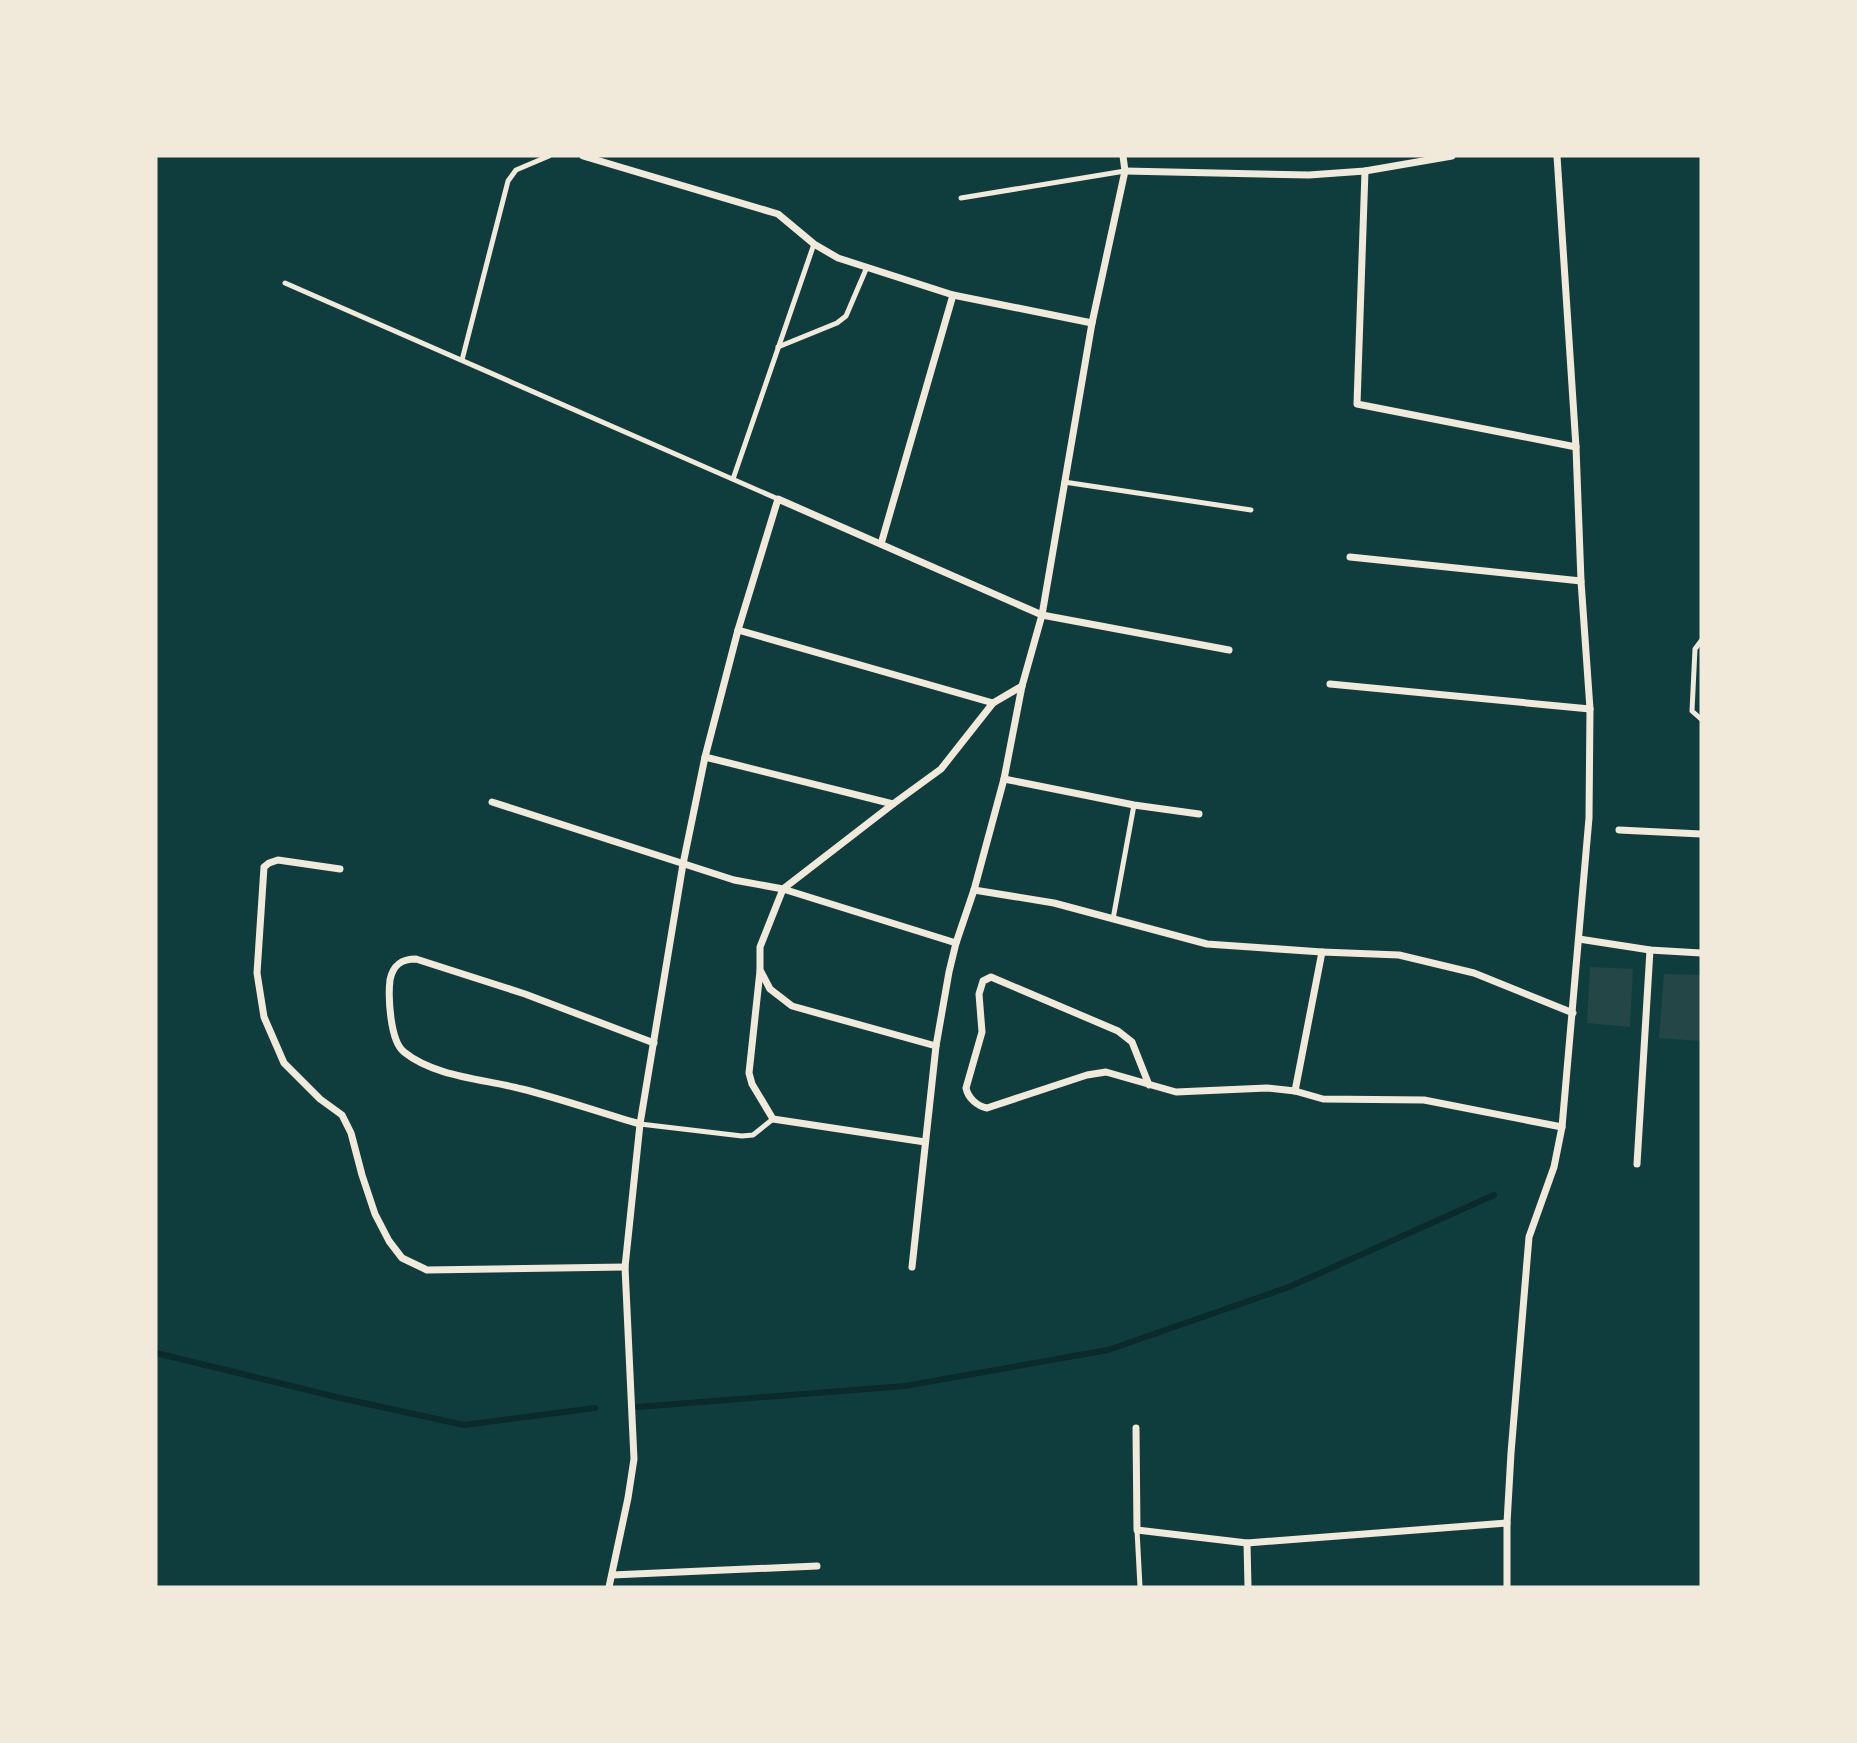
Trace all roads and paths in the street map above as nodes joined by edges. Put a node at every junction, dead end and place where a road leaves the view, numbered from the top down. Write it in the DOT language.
graph roads {
  1 [pos="549,156"];
  2 [pos="583,156"];
  3 [pos="1123,156"];
  4 [pos="1451,156"];
  5 [pos="1557,156"];
  6 [pos="1125,171"];
  7 [pos="1365,171"];
  8 [pos="961,198"];
  9 [pos="814,244"];
  10 [pos="867,267"];
  11 [pos="285,283"];
  12 [pos="953,295"];
  13 [pos="1092,323"];
  14 [pos="778,347"];
  15 [pos="461,360"];
  16 [pos="1576,447"];
  17 [pos="733,479"];
  18 [pos="1064,482"];
  19 [pos="778,499"];
  20 [pos="1251,510"];
  21 [pos="881,544"];
  22 [pos="1350,557"];
  23 [pos="1581,581"];
  24 [pos="1042,615"];
  25 [pos="738,630"];
  26 [pos="1701,641"];
  27 [pos="1229,650"];
  28 [pos="1330,684"];
  29 [pos="1022,686"];
  30 [pos="993,703"];
  31 [pos="1590,709"];
  32 [pos="1701,719"];
  33 [pos="705,757"];
  34 [pos="1003,779"];
  35 [pos="492,802"];
  36 [pos="893,804"];
  37 [pos="1133,806"];
  38 [pos="1199,814"];
  39 [pos="1619,830"];
  40 [pos="1701,834"];
  41 [pos="683,864"];
  42 [pos="340,869"];
  43 [pos="783,889"];
  44 [pos="974,890"];
  45 [pos="1113,919"];
  46 [pos="1579,939"];
  47 [pos="956,943"];
  48 [pos="1650,950"];
  49 [pos="1322,952"];
  50 [pos="1701,953"];
  51 [pos="760,971"];
  52 [pos="1573,1013"];
  53 [pos="654,1042"];
  54 [pos="936,1046"];
  55 [pos="1149,1085"];
  56 [pos="1295,1091"];
  57 [pos="773,1119"];
  58 [pos="640,1124"];
  59 [pos="1562,1127"];
  60 [pos="926,1142"];
  61 [pos="1637,1164"];
  62 [pos="625,1267"];
  63 [pos="912,1268"];
  64 [pos="1136,1428"];
  65 [pos="1507,1523"];
  66 [pos="1137,1530"];
  67 [pos="1247,1542"];
  68 [pos="817,1566"];
  69 [pos="612,1575"];
  70 [pos="609,1587"];
  71 [pos="1140,1587"];
  72 [pos="1248,1587"];
  73 [pos="1507,1587"];
  1 -- 15 [label="lane"];
  2 -- 9 [label="street"];
  3 -- 6 [label="street"];
  4 -- 7 [label="street"];
  5 -- 16 [label="street"];
  6 -- 7 [label="street"];
  6 -- 8 [label="lane"];
  6 -- 13 [label="street"];
  7 -- 16 [label="street"];
  9 -- 10 [label="street"];
  9 -- 14 [label="lane"];
  10 -- 12 [label="street"];
  10 -- 14 [label="lane"];
  11 -- 15 [label="lane"];
  12 -- 13 [label="street"];
  12 -- 21 [label="street"];
  13 -- 18 [label="street"];
  14 -- 17 [label="lane"];
  15 -- 17 [label="lane"];
  16 -- 23 [label="street"];
  17 -- 19 [label="lane"];
  18 -- 20 [label="lane"];
  18 -- 24 [label="street"];
  19 -- 21 [label="street"];
  19 -- 25 [label="street"];
  21 -- 24 [label="street"];
  22 -- 23 [label="street"];
  23 -- 31 [label="street"];
  24 -- 27 [label="street"];
  24 -- 29 [label="street"];
  25 -- 30 [label="street"];
  25 -- 33 [label="street"];
  26 -- 32 [label="lane"];
  28 -- 31 [label="street"];
  29 -- 30 [label="street"];
  29 -- 34 [label="street"];
  30 -- 36 [label="street"];
  31 -- 46 [label="street"];
  33 -- 36 [label="street"];
  33 -- 41 [label="street"];
  34 -- 37 [label="street"];
  34 -- 44 [label="street"];
  35 -- 41 [label="street"];
  36 -- 43 [label="street"];
  37 -- 38 [label="street"];
  37 -- 45 [label="lane"];
  39 -- 40 [label="street"];
  41 -- 43 [label="street"];
  41 -- 53 [label="street"];
  42 -- 62 [label="street"];
  43 -- 47 [label="street"];
  43 -- 51 [label="street"];
  44 -- 45 [label="street"];
  44 -- 47 [label="street"];
  45 -- 49 [label="street"];
  46 -- 48 [label="street"];
  46 -- 52 [label="street"];
  47 -- 54 [label="street"];
  48 -- 50 [label="street"];
  48 -- 61 [label="street"];
  49 -- 52 [label="street"];
  49 -- 56 [label="street"];
  51 -- 54 [label="street"];
  51 -- 57 [label="street"];
  52 -- 59 [label="street"];
  53 -- 58 [label="street"];
  53 -- 58 [label="street"];
  54 -- 60 [label="street"];
  55 -- 55 [label="street"];
  55 -- 56 [label="street"];
  56 -- 59 [label="street"];
  57 -- 58 [label="lane"];
  57 -- 60 [label="street"];
  58 -- 62 [label="street"];
  59 -- 65 [label="street"];
  60 -- 63 [label="street"];
  62 -- 69 [label="street"];
  64 -- 66 [label="street"];
  65 -- 67 [label="street"];
  65 -- 73 [label="street"];
  66 -- 67 [label="street"];
  66 -- 71 [label="lane"];
  67 -- 72 [label="street"];
  68 -- 69 [label="street"];
  69 -- 70 [label="street"];
}
